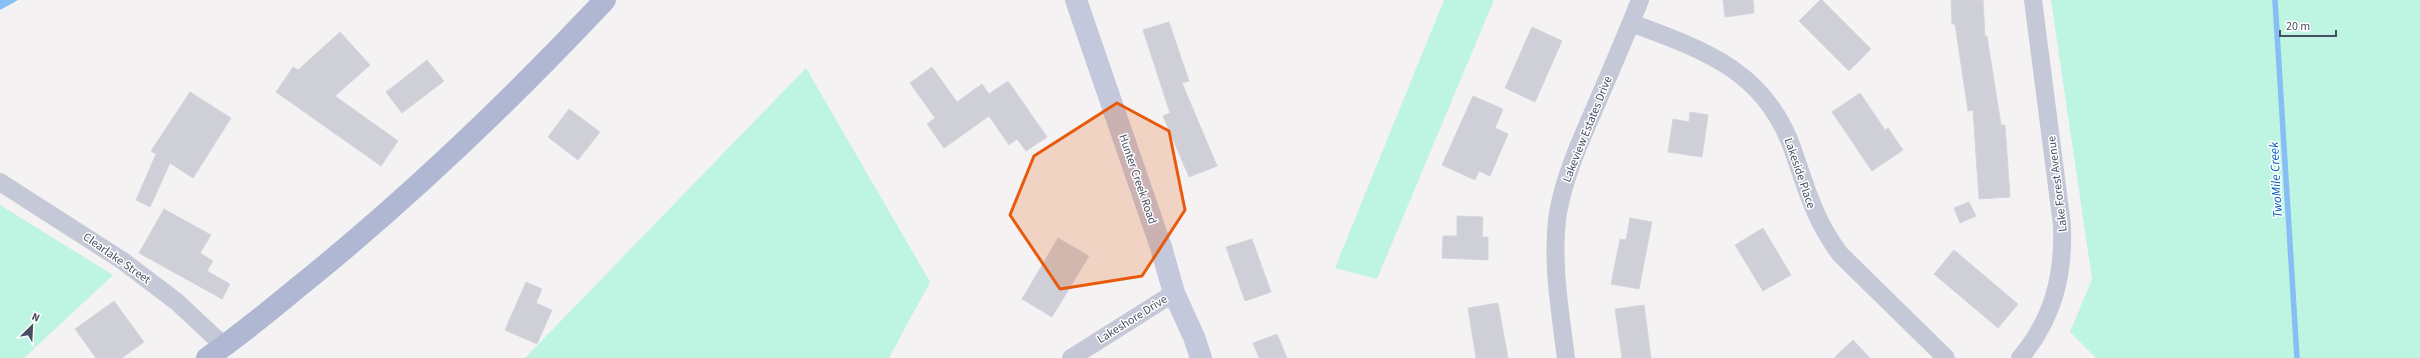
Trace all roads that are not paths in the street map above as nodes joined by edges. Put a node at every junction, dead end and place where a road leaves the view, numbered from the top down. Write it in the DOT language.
graph roads {
  1 [pos="605,0"];
  2 [pos="1076,0"];
  3 [pos="1640,0"];
  4 [pos="2033,0"];
  5 [pos="1631,22"];
  6 [pos="0,182"];
  7 [pos="1174,293"];
  8 [pos="216,352"];
  9 [pos="1071,358"];
  10 [pos="1201,358"];
  11 [pos="1566,358"];
  12 [pos="1946,358"];
  13 [pos="2020,358"];
  1 -- 8 [label="main road"];
  2 -- 7 [label="main road, Hunter Creek Road"];
  3 -- 5 [label="street, Lakeview Estates Drive"];
  4 -- 13 [label="street, Lake Forest Avenue"];
  5 -- 11 [label="street, Lakeview Estates Drive"];
  5 -- 12 [label="street, Lakeside Place"];
  6 -- 8 [label="street, Clearlake Street"];
  7 -- 9 [label="street, Lakeshore Drive"];
  7 -- 10 [label="main road, Hunter Creek Road"];
}
